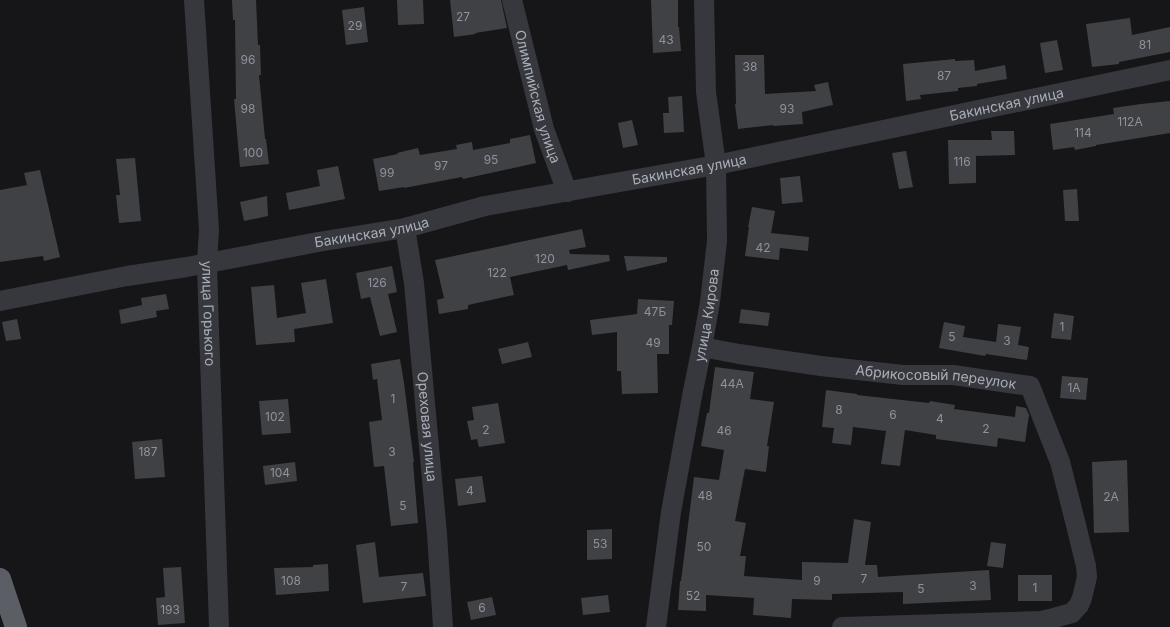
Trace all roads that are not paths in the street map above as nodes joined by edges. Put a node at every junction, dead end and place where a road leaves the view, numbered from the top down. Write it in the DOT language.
graph roads {
  1 [pos="194,0"];
  2 [pos="512,0"];
  3 [pos="704,0"];
  4 [pos="1170,70"];
  5 [pos="716,165"];
  6 [pos="567,192"];
  7 [pos="405,228"];
  8 [pos="208,263"];
  9 [pos="0,301"];
  10 [pos="702,346"];
  11 [pos="0,579"];
  12 [pos="16,627"];
  13 [pos="219,627"];
  14 [pos="444,627"];
  15 [pos="656,627"];
  16 [pos="842,627"];
  1 -- 8 [label="street, улица Горького"];
  2 -- 6 [label="street, Олимпийская улица"];
  3 -- 5 [label="street, улица Кирова"];
  4 -- 5 [label="street, Бакинская улица"];
  5 -- 6 [label="street, Бакинская улица"];
  5 -- 10 [label="street, улица Кирова"];
  6 -- 7 [label="street, Бакинская улица"];
  7 -- 8 [label="street, Бакинская улица"];
  7 -- 14 [label="street, Ореховая улица"];
  8 -- 9 [label="street, Бакинская улица"];
  8 -- 13 [label="street, улица Горького"];
  10 -- 15 [label="street, улица Кирова"];
  10 -- 16 [label="street, Абрикосовый переулок"];
  11 -- 12 [label="highway"];
}
